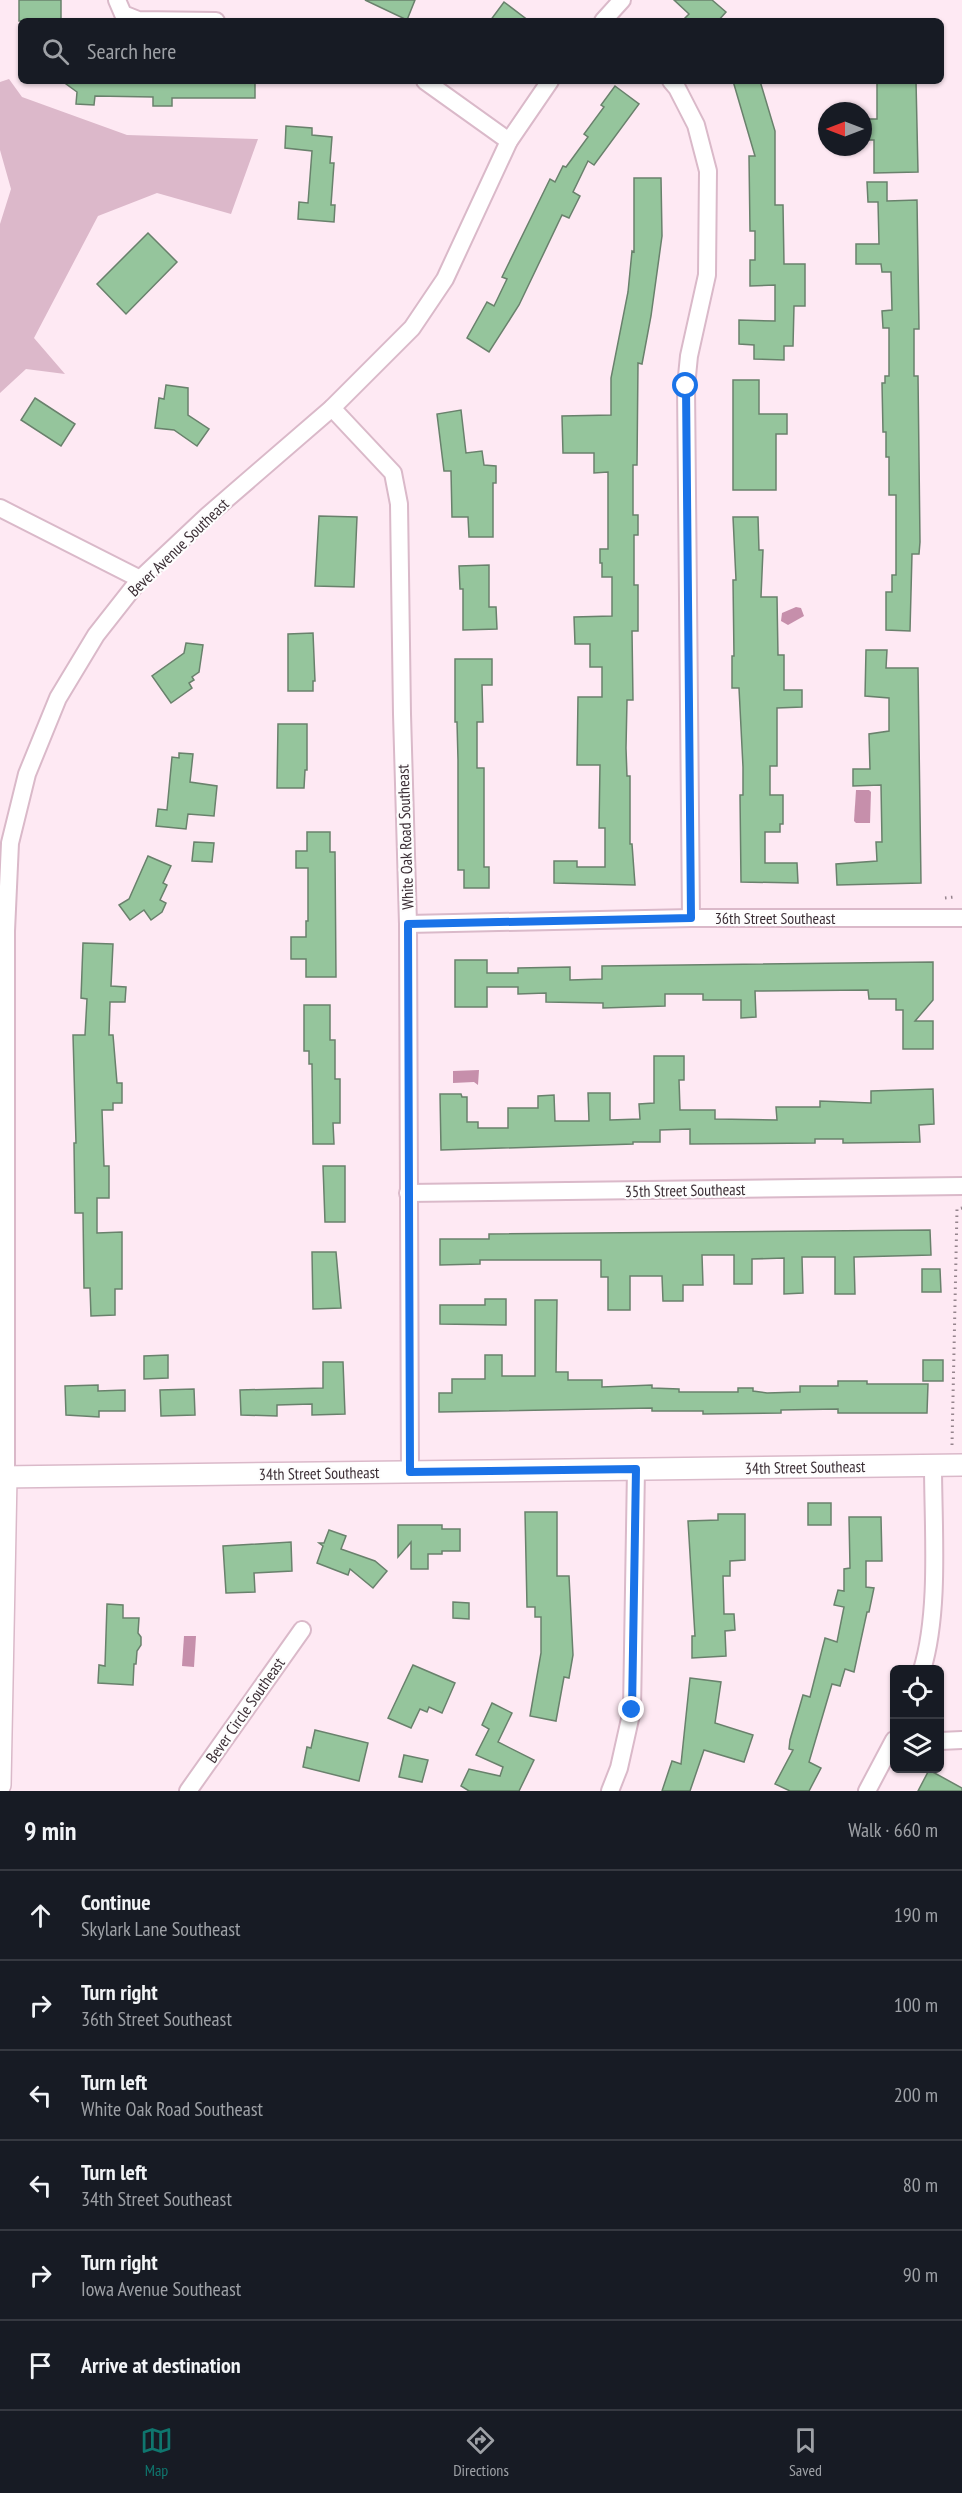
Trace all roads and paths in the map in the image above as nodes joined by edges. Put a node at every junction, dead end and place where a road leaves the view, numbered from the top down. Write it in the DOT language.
graph roads {
  1 [pos="117,0"];
  2 [pos="622,0"];
  3 [pos="133,18"];
  4 [pos="608,18"];
  5 [pos="429,84"];
  6 [pos="548,84"];
  7 [pos="674,84"];
  8 [pos="510,141"];
  9 [pos="332,408"];
  10 [pos="0,508"];
  11 [pos="140,579"];
  12 [pos="945,897"];
  13 [pos="954,897"];
  14 [pos="691,918"];
  15 [pos="962,918"];
  16 [pos="408,924"];
  17 [pos="962,1186"];
  18 [pos="408,1194"];
  19 [pos="962,1208"];
  20 [pos="957,1458"];
  21 [pos="933,1466"];
  22 [pos="636,1469"];
  23 [pos="410,1472"];
  24 [pos="3,1477"];
  25 [pos="303,1630"];
  26 [pos="924,1665"];
  27 [pos="962,1740"];
  28 [pos="944,1741"];
  29 [pos="890,1748"];
  30 [pos="0,1785"];
  31 [pos="188,1791"];
  32 [pos="610,1791"];
  33 [pos="867,1791"];
  1 -- 3 [label="street"];
  2 -- 4 [label="street"];
  5 -- 8 [label="street"];
  6 -- 8 [label="street, Bever Avenue Southeast"];
  7 -- 14 [label="street"];
  8 -- 9 [label="street, Bever Avenue Southeast"];
  9 -- 11 [label="street, Bever Avenue Southeast"];
  9 -- 16 [label="street, White Oak Road Southeast"];
  10 -- 11 [label="street"];
  11 -- 24 [label="street, Bever Avenue Southeast"];
  12 -- 13 [label="path"];
  14 -- 15 [label="street, 36th Street Southeast"];
  14 -- 16 [label="street, 36th Street Southeast"];
  16 -- 18 [label="street, White Oak Road Southeast"];
  17 -- 18 [label="street, 35th Street Southeast"];
  18 -- 23 [label="street, White Oak Road Southeast"];
  19 -- 20 [label="path"];
  20 -- 21 [label="street, 34th Street Southeast"];
  21 -- 22 [label="street, 34th Street Southeast"];
  21 -- 26 [label="street"];
  22 -- 23 [label="street, 34th Street Southeast"];
  22 -- 32 [label="street"];
  23 -- 24 [label="street, 34th Street Southeast"];
  24 -- 30 [label="street, Bever Avenue Southeast"];
  25 -- 31 [label="street, Bever Circle Southeast"];
  27 -- 28 [label="street"];
  29 -- 33 [label="street"];
}
